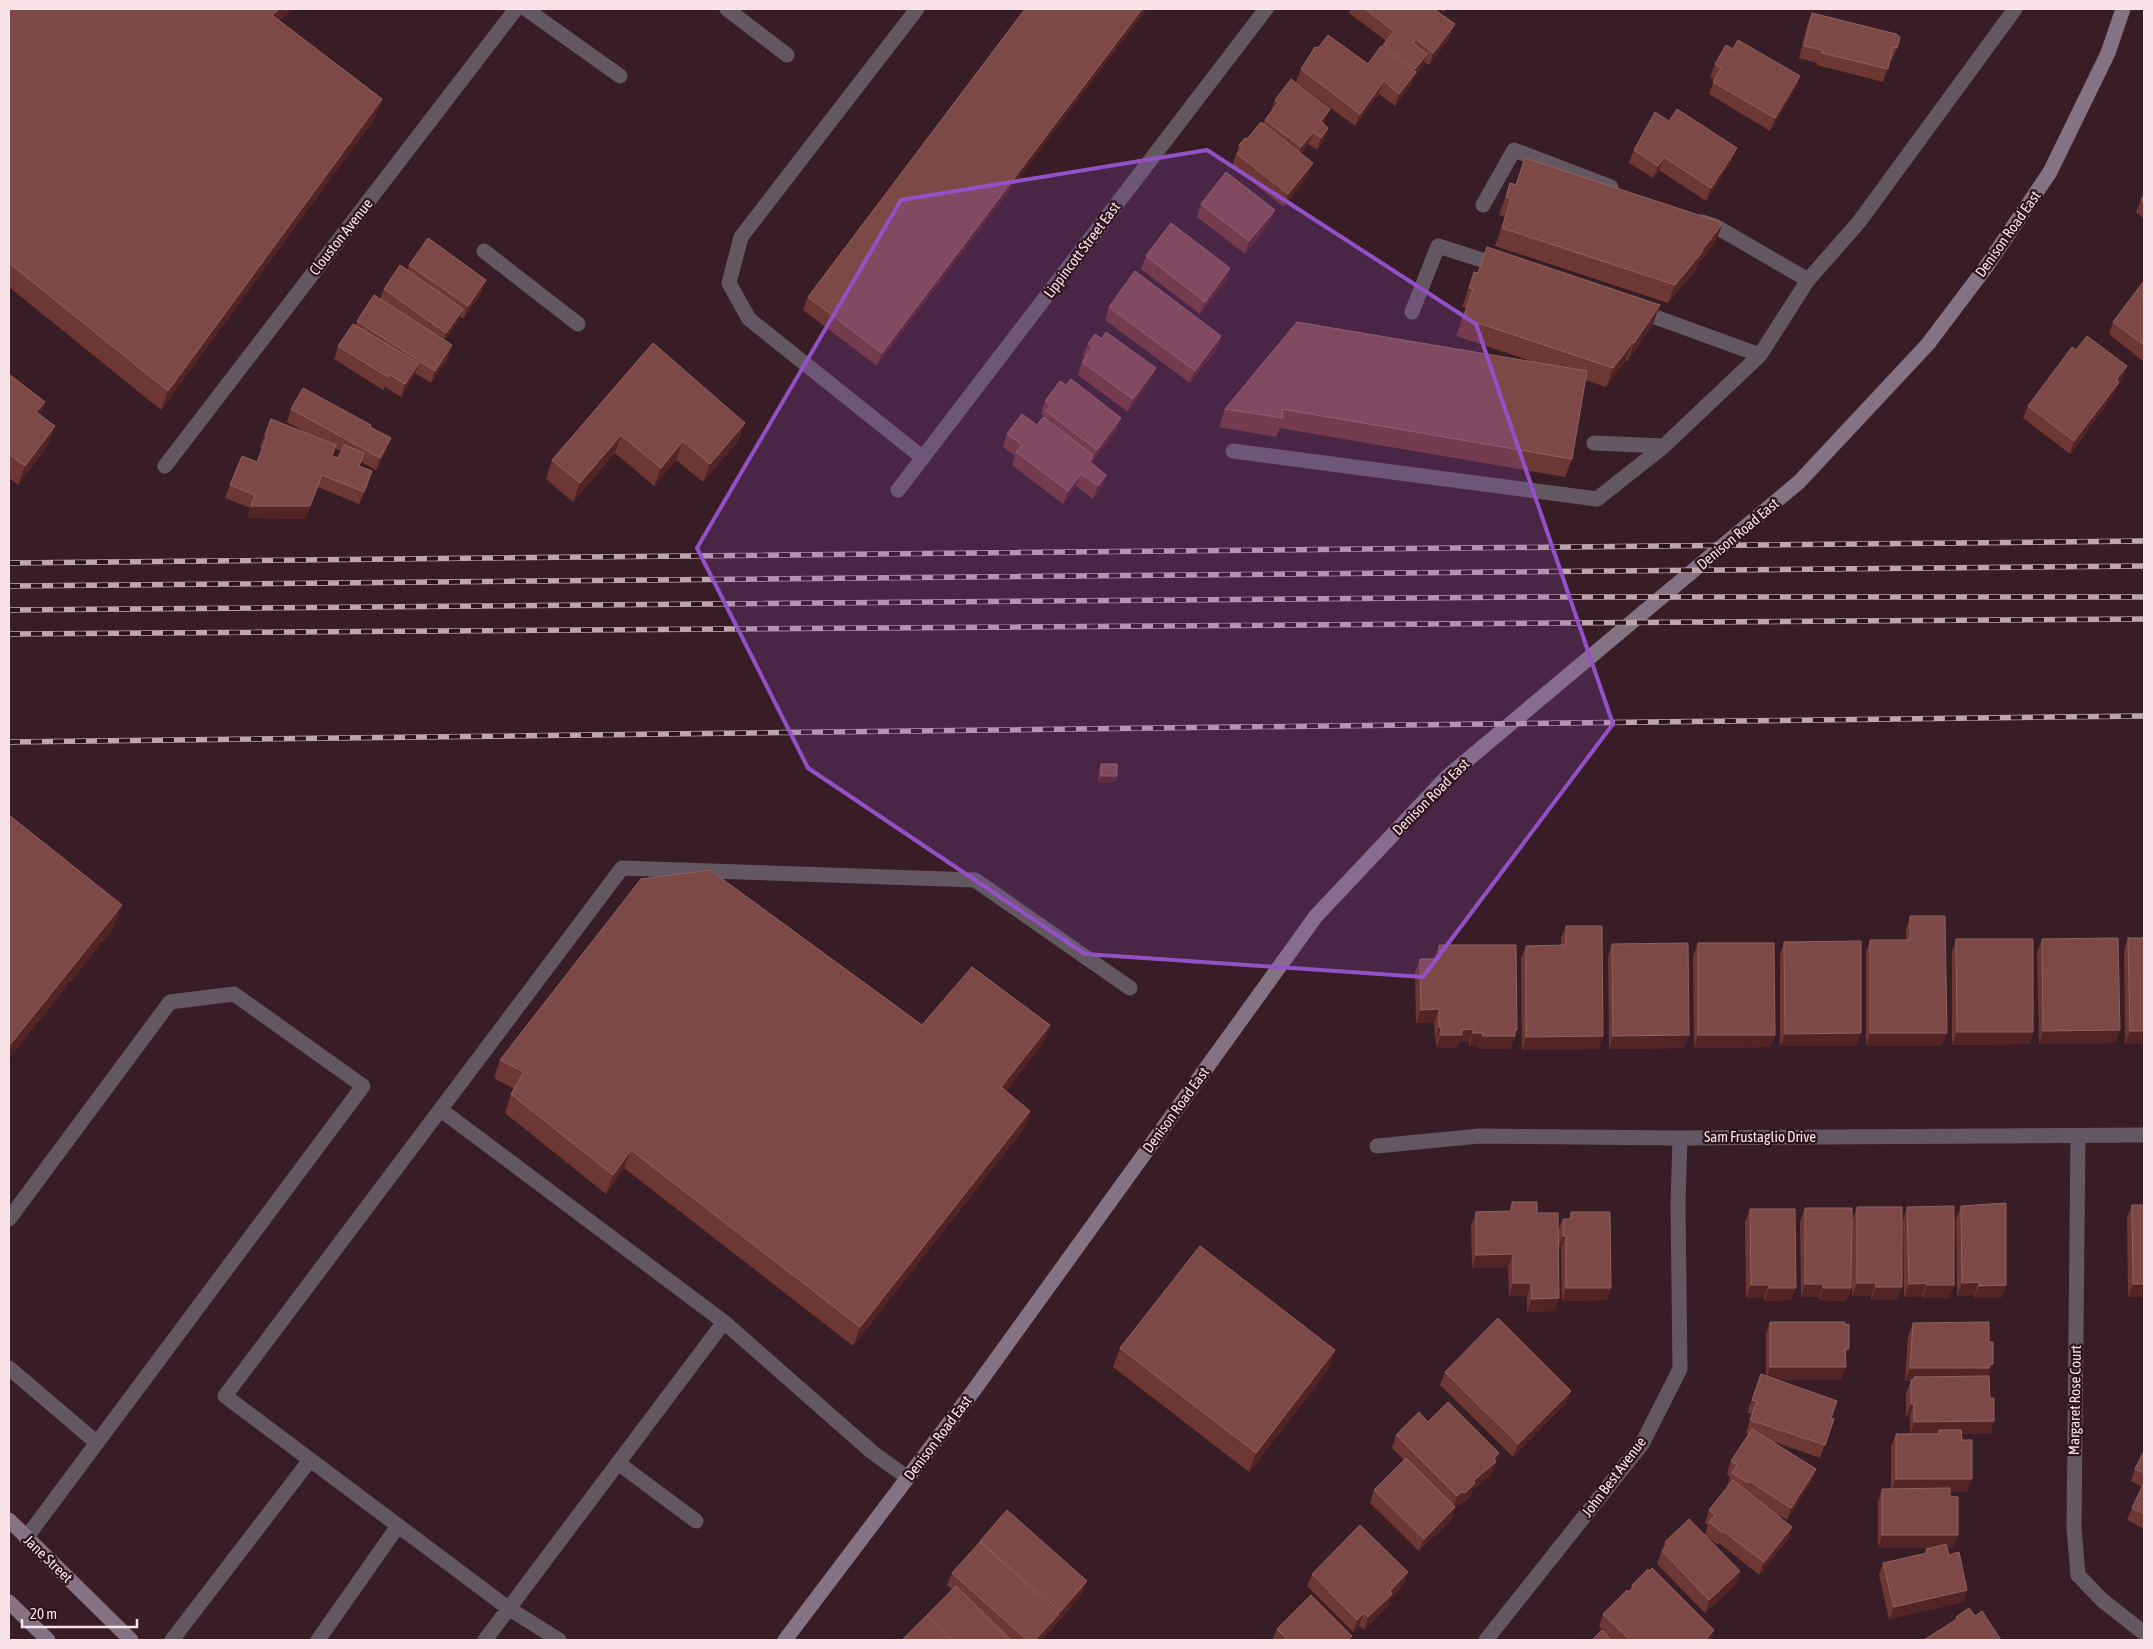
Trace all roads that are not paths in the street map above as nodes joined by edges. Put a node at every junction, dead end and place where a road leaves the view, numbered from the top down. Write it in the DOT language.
graph roads {
  1 [pos="516,9"];
  2 [pos="526,9"];
  3 [pos="727,9"];
  4 [pos="917,9"];
  5 [pos="1266,9"];
  6 [pos="2015,9"];
  7 [pos="2123,9"];
  8 [pos="787,55"];
  9 [pos="620,76"];
  10 [pos="1623,192"];
  11 [pos="1483,205"];
  12 [pos="1687,216"];
  13 [pos="484,251"];
  14 [pos="1513,270"];
  15 [pos="1808,280"];
  16 [pos="1624,306"];
  17 [pos="1412,312"];
  18 [pos="578,324"];
  19 [pos="1760,354"];
  20 [pos="1594,443"];
  21 [pos="1664,446"];
  22 [pos="1233,451"];
  23 [pos="923,458"];
  24 [pos="165,466"];
  25 [pos="898,490"];
  26 [pos="1130,988"];
  27 [pos="441,1110"];
  28 [pos="2144,1135"];
  29 [pos="2078,1136"];
  30 [pos="1680,1138"];
  31 [pos="1377,1146"];
  32 [pos="9,1219"];
  33 [pos="724,1322"];
  34 [pos="9,1368"];
  35 [pos="96,1442"];
  36 [pos="310,1460"];
  37 [pos="618,1463"];
  38 [pos="908,1478"];
  39 [pos="9,1520"];
  40 [pos="696,1521"];
  41 [pos="398,1526"];
  42 [pos="26,1538"];
  43 [pos="9,1602"];
  44 [pos="508,1608"];
  45 [pos="2144,1633"];
  46 [pos="46,1640"];
  47 [pos="131,1640"];
  48 [pos="172,1640"];
  49 [pos="318,1640"];
  50 [pos="485,1640"];
  51 [pos="559,1640"];
  52 [pos="785,1640"];
  53 [pos="1486,1640"];
  1 -- 24 [label="street, Clouston Avenue"];
  2 -- 9 [label="street"];
  3 -- 8 [label="street"];
  4 -- 23 [label="street"];
  5 -- 23 [label="street, Lippincott Street East"];
  6 -- 15 [label="street"];
  7 -- 38 [label="street, Denison Road East"];
  10 -- 11 [label="street"];
  12 -- 15 [label="street"];
  13 -- 18 [label="street"];
  14 -- 17 [label="street"];
  15 -- 19 [label="street"];
  16 -- 19 [label="street"];
  19 -- 21 [label="street"];
  20 -- 21 [label="street"];
  21 -- 22 [label="street"];
  23 -- 25 [label="street, Lippincott Street East"];
  26 -- 27 [label="street"];
  27 -- 33 [label="street"];
  27 -- 36 [label="street"];
  28 -- 29 [label="street, Sam Frustaglio Drive"];
  29 -- 30 [label="street, Sam Frustaglio Drive"];
  29 -- 45 [label="street, Margaret Rose Court"];
  30 -- 31 [label="street, Sam Frustaglio Drive"];
  30 -- 53 [label="street, John Best Avenue"];
  32 -- 35 [label="street"];
  33 -- 37 [label="street"];
  33 -- 38 [label="street"];
  34 -- 35 [label="street"];
  35 -- 42 [label="street"];
  36 -- 41 [label="street"];
  36 -- 48 [label="street"];
  37 -- 40 [label="street"];
  37 -- 44 [label="street"];
  38 -- 52 [label="street, Denison Road East"];
  39 -- 42 [label="street, Jane Street"];
  41 -- 44 [label="street"];
  41 -- 49 [label="street"];
  42 -- 47 [label="street, Jane Street"];
  43 -- 46 [label="street"];
  44 -- 50 [label="street"];
  44 -- 51 [label="street"];
}
